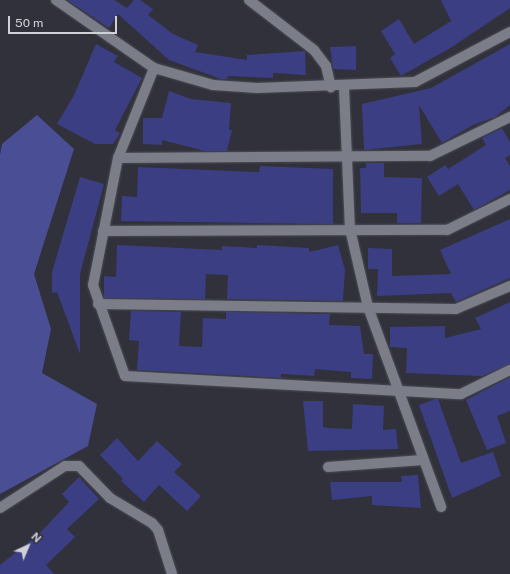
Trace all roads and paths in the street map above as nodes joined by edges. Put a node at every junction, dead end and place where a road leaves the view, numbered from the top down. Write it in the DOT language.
graph roads {
  1 [pos="56,0"];
  2 [pos="249,0"];
  3 [pos="510,32"];
  4 [pos="154,68"];
  5 [pos="331,87"];
  6 [pos="344,87"];
  7 [pos="510,117"];
  8 [pos="346,156"];
  9 [pos="118,158"];
  10 [pos="510,199"];
  11 [pos="350,229"];
  12 [pos="103,231"];
  13 [pos="510,286"];
  14 [pos="98,304"];
  15 [pos="368,307"];
  16 [pos="510,370"];
  17 [pos="395,388"];
  18 [pos="423,460"];
  19 [pos="328,467"];
  20 [pos="441,507"];
  21 [pos="0,508"];
  22 [pos="172,574"];
  1 -- 4 [label="street"];
  2 -- 5 [label="street"];
  3 -- 6 [label="street"];
  4 -- 5 [label="street"];
  4 -- 9 [label="street"];
  5 -- 6 [label="street"];
  6 -- 8 [label="street"];
  7 -- 8 [label="street"];
  8 -- 9 [label="street"];
  8 -- 11 [label="street"];
  9 -- 12 [label="street"];
  10 -- 11 [label="street"];
  11 -- 12 [label="street"];
  11 -- 15 [label="street"];
  12 -- 14 [label="street"];
  13 -- 15 [label="street"];
  14 -- 15 [label="street"];
  14 -- 17 [label="street"];
  15 -- 17 [label="street"];
  16 -- 17 [label="street"];
  17 -- 18 [label="street"];
  18 -- 19 [label="street"];
  18 -- 20 [label="street"];
  21 -- 22 [label="street"];
}
